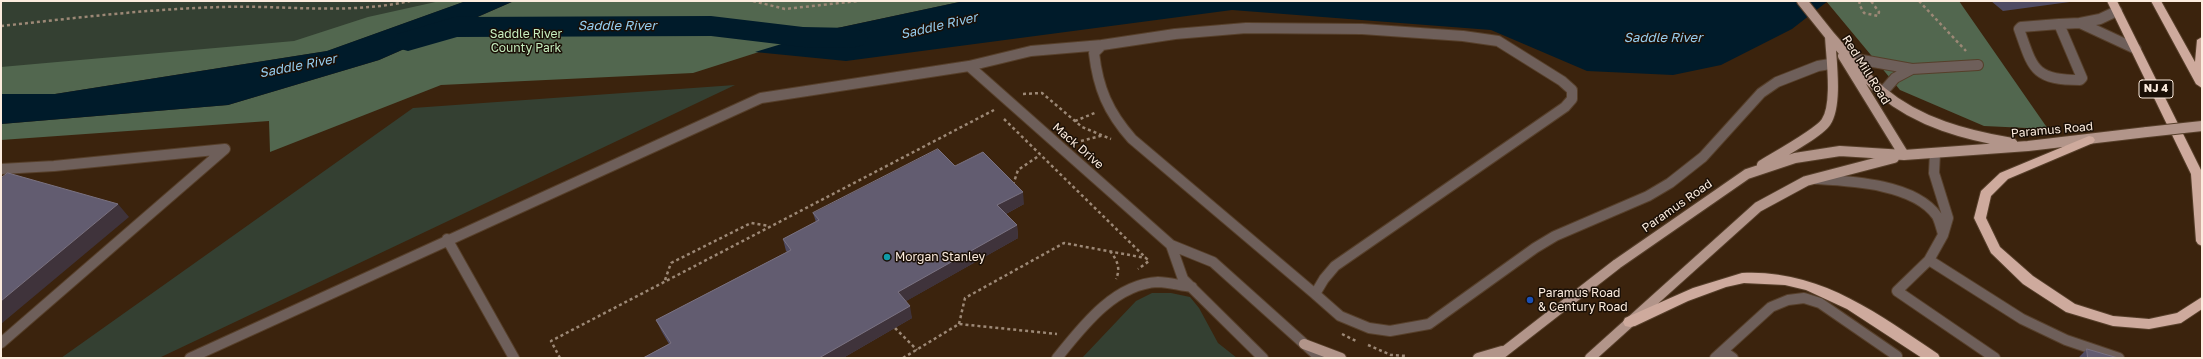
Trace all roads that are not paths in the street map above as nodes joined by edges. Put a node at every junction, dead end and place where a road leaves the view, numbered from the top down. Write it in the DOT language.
graph roads {
  1 [pos="1802,1"];
  2 [pos="2112,1"];
  3 [pos="2156,1"];
  4 [pos="2117,11"];
  5 [pos="2080,23"];
  6 [pos="2059,24"];
  7 [pos="1830,36"];
  8 [pos="2202,40"];
  9 [pos="1102,45"];
  10 [pos="2136,49"];
  11 [pos="1850,58"];
  12 [pos="1830,64"];
  13 [pos="1978,65"];
  14 [pos="968,66"];
  15 [pos="1912,69"];
  16 [pos="2201,82"];
  17 [pos="1882,93"];
  18 [pos="2202,126"];
  19 [pos="2089,140"];
  20 [pos="2028,146"];
  21 [pos="1935,153"];
  22 [pos="1904,155"];
  23 [pos="2195,167"];
  24 [pos="1,169"];
  25 [pos="1747,174"];
  26 [pos="1816,179"];
  27 [pos="2202,184"];
  28 [pos="1943,235"];
  29 [pos="447,239"];
  30 [pos="2202,242"];
  31 [pos="1171,245"];
  32 [pos="1929,260"];
  33 [pos="1192,288"];
  34 [pos="1315,295"];
  35 [pos="2202,302"];
  36 [pos="1630,322"];
  37 [pos="1,343"];
  38 [pos="1304,344"];
  39 [pos="1508,349"];
  40 [pos="1719,354"];
  41 [pos="1897,357"];
  42 [pos="190,358"];
  43 [pos="514,358"];
  44 [pos="1057,358"];
  45 [pos="1264,358"];
  46 [pos="1320,358"];
  47 [pos="1341,358"];
  48 [pos="1478,358"];
  49 [pos="1496,358"];
  50 [pos="1590,358"];
  51 [pos="1733,358"];
  52 [pos="1933,358"];
  53 [pos="1995,358"];
  54 [pos="2119,358"];
  1 -- 7 [label="main road, Red Mill Road"];
  2 -- 4 [label="highway, NJ 4"];
  3 -- 16 [label="highway"];
  4 -- 5 [label="lane"];
  4 -- 10 [label="highway, NJ 4"];
  5 -- 6 [label="lane"];
  5 -- 10 [label="lane"];
  6 -- 6 [label="lane"];
  7 -- 11 [label="main road"];
  7 -- 12 [label="main road"];
  7 -- 22 [label="main road, Red Mill Road"];
  8 -- 16 [label="highway"];
  9 -- 14 [label="lane"];
  9 -- 34 [label="lane"];
  9 -- 34 [label="lane"];
  10 -- 23 [label="highway, NJ 4"];
  11 -- 15 [label="lane"];
  11 -- 17 [label="main road"];
  12 -- 25 [label="main road"];
  12 -- 34 [label="lane"];
  13 -- 15 [label="lane"];
  14 -- 29 [label="lane"];
  14 -- 31 [label="lane, Mack Drive"];
  15 -- 17 [label="lane"];
  17 -- 20 [label="main road"];
  18 -- 19 [label="main road, Paramus Road, bridge"];
  19 -- 20 [label="main road, Paramus Road"];
  19 -- 35 [label="highway"];
  20 -- 21 [label="main road, Paramus Road"];
  21 -- 22 [label="main road, Paramus Road"];
  21 -- 28 [label="lane"];
  22 -- 25 [label="main road, Paramus Road"];
  22 -- 26 [label="main road, Paramus Road"];
  23 -- 27 [label="highway, NJ 4"];
  23 -- 30 [label="highway"];
  24 -- 37 [label="lane"];
  25 -- 39 [label="main road, Paramus Road"];
  26 -- 28 [label="lane"];
  26 -- 36 [label="main road, Paramus Road"];
  28 -- 32 [label="lane"];
  29 -- 42 [label="lane"];
  29 -- 43 [label="lane"];
  31 -- 33 [label="lane, Mack Drive"];
  31 -- 38 [label="lane, Mack Drive"];
  32 -- 53 [label="lane"];
  32 -- 54 [label="lane"];
  33 -- 44 [label="lane"];
  33 -- 45 [label="lane, Mack Drive"];
  36 -- 50 [label="main road, Paramus Road"];
  36 -- 52 [label="highway"];
  38 -- 46 [label="lane, Mack Drive"];
  38 -- 47 [label="main road"];
  39 -- 48 [label="main road"];
  39 -- 49 [label="main road, Paramus Road"];
  40 -- 41 [label="lane"];
  40 -- 51 [label="lane"];
}
